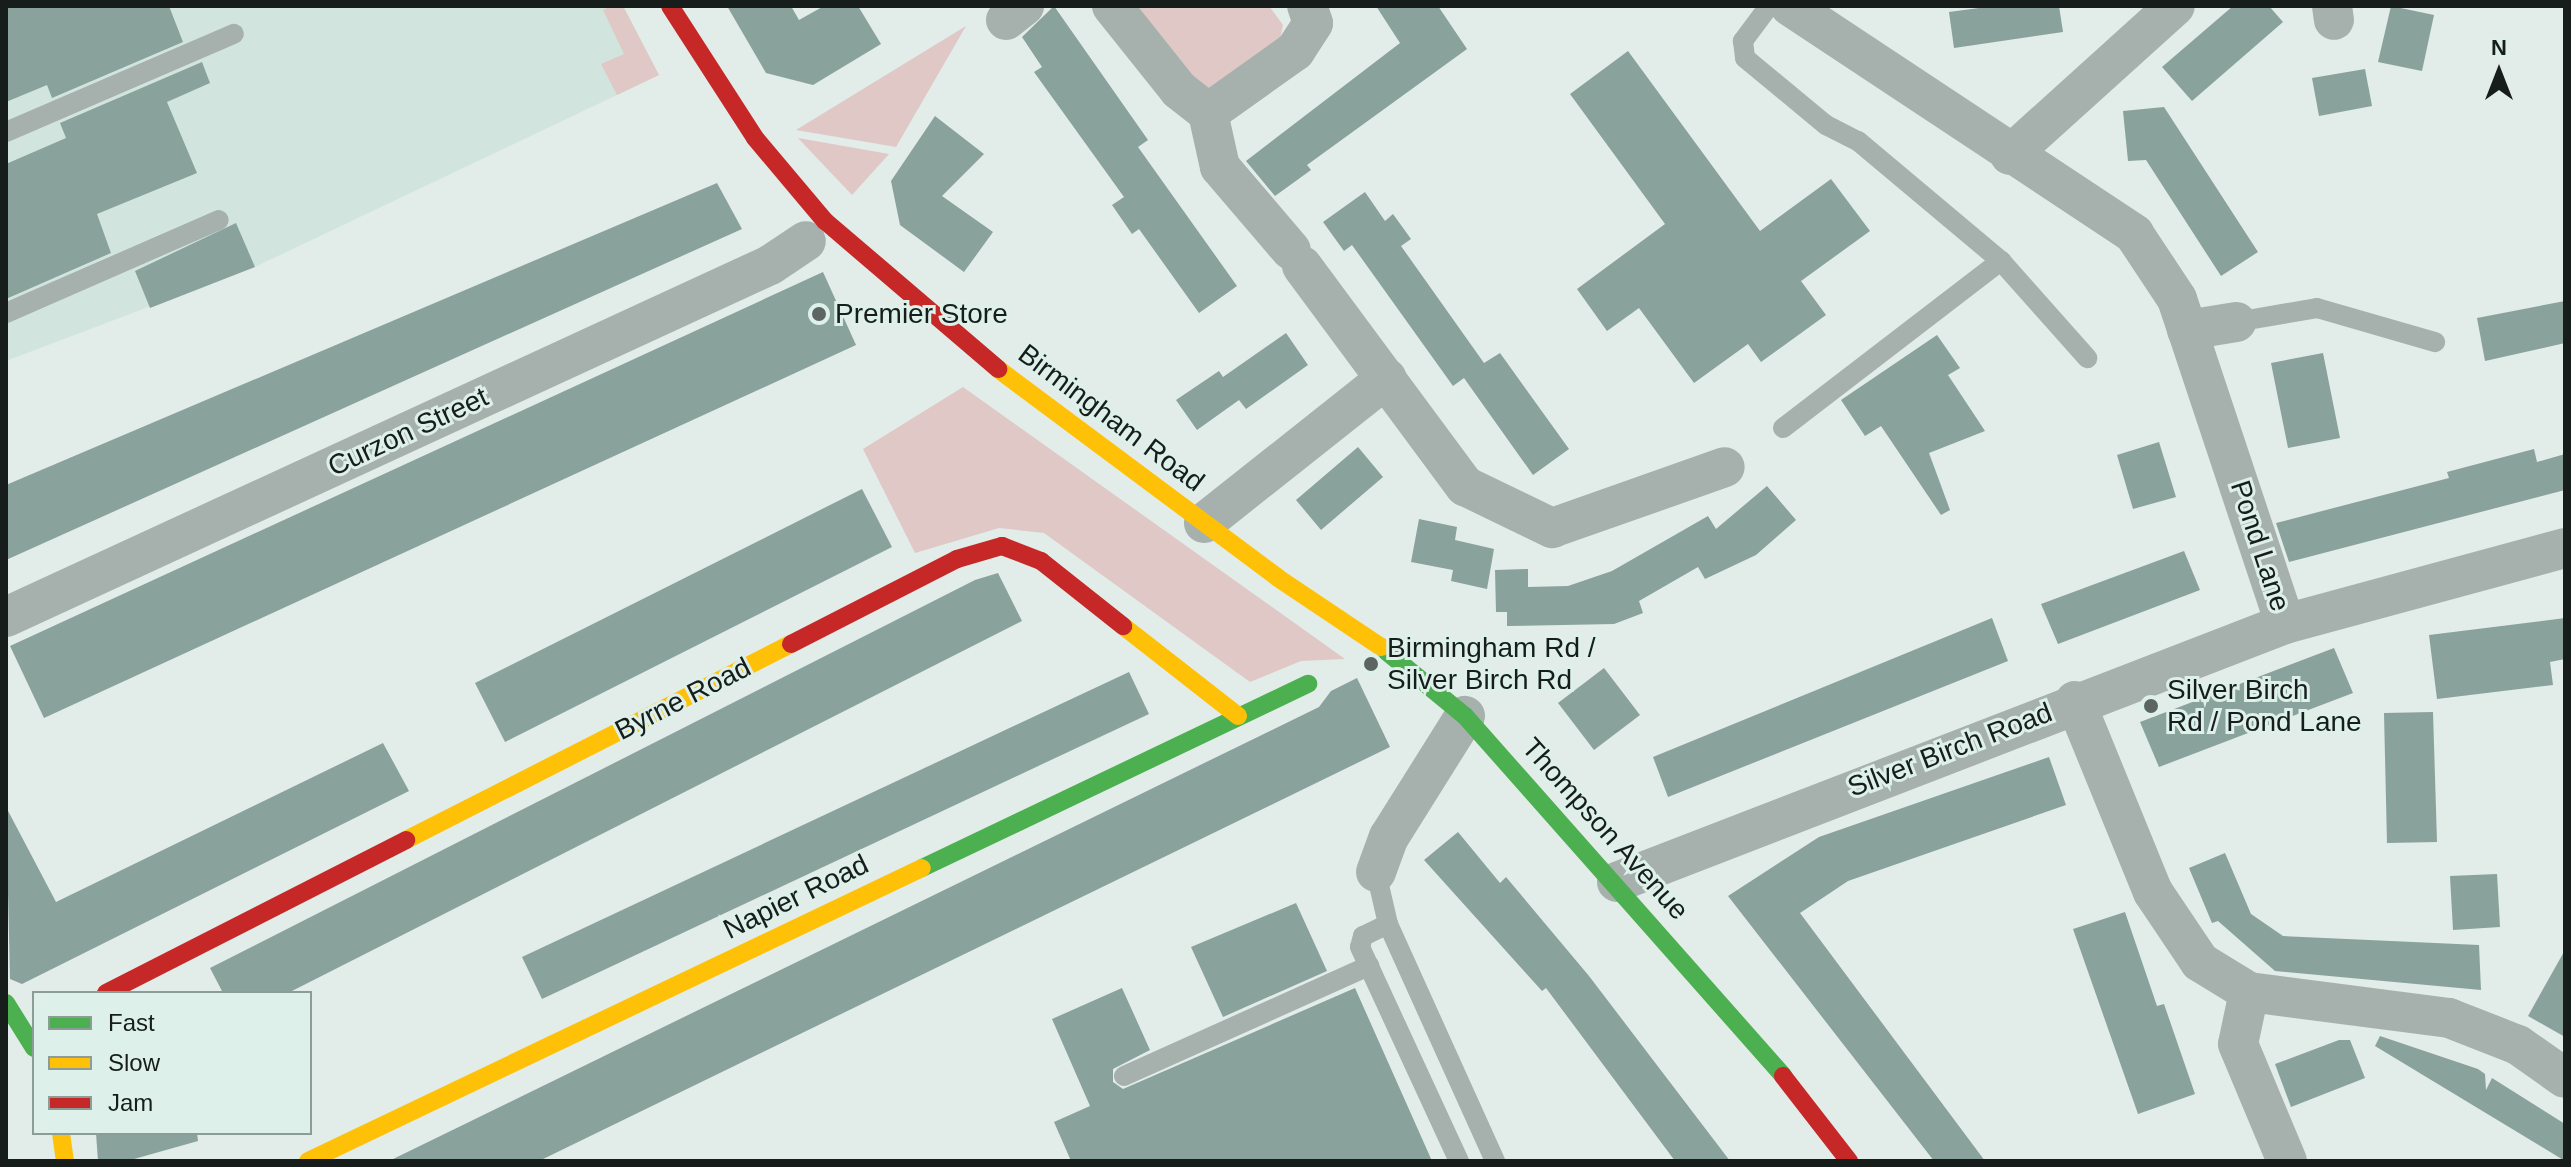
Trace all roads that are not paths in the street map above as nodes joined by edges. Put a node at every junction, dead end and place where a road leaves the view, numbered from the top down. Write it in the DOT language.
graph roads {
  1 [pos="670,6"];
  2 [pos="1112,6"];
  3 [pos="1307,6"];
  4 [pos="1769,6"];
  5 [pos="1790,6"];
  6 [pos="2175,6"];
  7 [pos="234,34"];
  8 [pos="1208,113"];
  9 [pos="6,132"];
  10 [pos="2010,155"];
  11 [pos="219,220"];
  12 [pos="806,241"];
  13 [pos="2001,261"];
  14 [pos="6,313"];
  15 [pos="2236,322"];
  16 [pos="2187,330"];
  17 [pos="2435,342"];
  18 [pos="2087,358"];
  19 [pos="1387,378"];
  20 [pos="1783,428"];
  21 [pos="1725,467"];
  22 [pos="1204,523"];
  23 [pos="2565,548"];
  24 [pos="1278,578"];
  25 [pos="6,617"];
  26 [pos="2285,624"];
  27 [pos="1308,684"];
  28 [pos="2075,701"];
  29 [pos="1238,716"];
  30 [pos="1465,716"];
  31 [pos="1376,872"];
  32 [pos="1617,882"];
  33 [pos="1388,924"];
  34 [pos="1369,966"];
  35 [pos="110,991"];
  36 [pos="2249,992"];
  37 [pos="1436,1029"];
  38 [pos="1404,1043"];
  39 [pos="2564,1074"];
  40 [pos="1124,1076"];
  41 [pos="61,1135"];
  42 [pos="1493,1160"];
  43 [pos="65,1161"];
  44 [pos="308,1161"];
  45 [pos="1459,1161"];
  46 [pos="1849,1161"];
  47 [pos="2287,1161"];
  1 -- 22 [label="main road, Birmingham Road"];
  2 -- 8 [label="street"];
  3 -- 8 [label="street"];
  4 -- 13 [label="lane"];
  5 -- 10 [label="street, Pond Lane"];
  6 -- 10 [label="street"];
  7 -- 9 [label="lane"];
  8 -- 19 [label="street"];
  10 -- 16 [label="street, Pond Lane"];
  11 -- 14 [label="lane"];
  12 -- 25 [label="street, Curzon Street"];
  13 -- 18 [label="lane"];
  13 -- 20 [label="lane"];
  15 -- 16 [label="street"];
  15 -- 17 [label="lane"];
  16 -- 26 [label="street, Pond Lane"];
  19 -- 21 [label="street"];
  19 -- 22 [label="street"];
  22 -- 24 [label="main road, Birmingham Road"];
  23 -- 26 [label="street, Pond Lane"];
  24 -- 30 [label="main road, Thompson Avenue"];
  26 -- 28 [label="street, Silver Birch Road"];
  27 -- 29 [label="main road, Napier Road"];
  28 -- 32 [label="street, Silver Birch Road"];
  28 -- 36 [label="street"];
  29 -- 35 [label="main road, Byrne Road"];
  29 -- 44 [label="main road, Napier Road"];
  30 -- 31 [label="street"];
  30 -- 32 [label="main road, Thompson Avenue"];
  31 -- 33 [label="lane"];
  32 -- 46 [label="main road, Thompson Avenue"];
  33 -- 34 [label="lane"];
  33 -- 37 [label="lane"];
  34 -- 38 [label="lane"];
  34 -- 40 [label="lane"];
  36 -- 39 [label="street"];
  36 -- 47 [label="street"];
  37 -- 38 [label="lane"];
  37 -- 42 [label="lane"];
  38 -- 45 [label="lane"];
  41 -- 43 [label="main road"];
}
